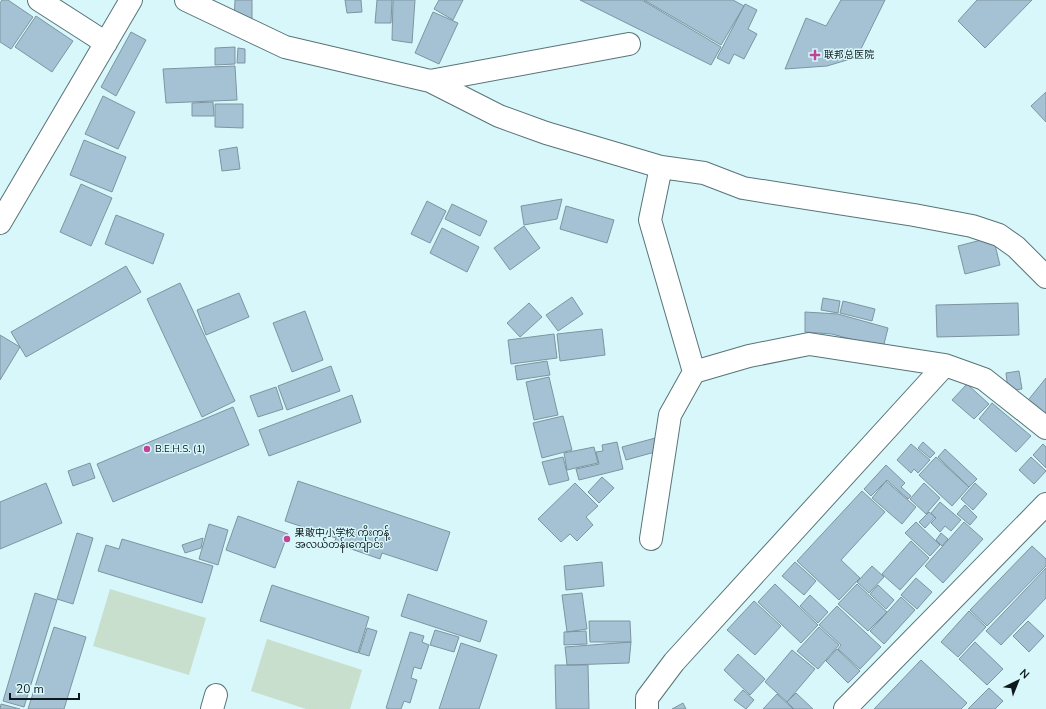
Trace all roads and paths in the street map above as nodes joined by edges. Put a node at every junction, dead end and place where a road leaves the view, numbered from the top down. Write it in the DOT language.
graph roads {
  1 [pos="39,0"];
  2 [pos="131,0"];
  3 [pos="186,0"];
  4 [pos="106,43"];
  5 [pos="629,44"];
  6 [pos="430,82"];
  7 [pos="661,167"];
  8 [pos="0,222"];
  9 [pos="1046,276"];
  10 [pos="945,365"];
  11 [pos="694,372"];
  12 [pos="1046,428"];
  13 [pos="1046,504"];
  14 [pos="651,539"];
  15 [pos="647,709"];
  16 [pos="845,709"];
  1 -- 4 [label="street"];
  2 -- 4 [label="street"];
  3 -- 6 [label="street"];
  4 -- 8 [label="street"];
  5 -- 6 [label="street"];
  6 -- 7 [label="street"];
  7 -- 9 [label="street"];
  7 -- 11 [label="street"];
  10 -- 11 [label="street"];
  10 -- 12 [label="street"];
  10 -- 15 [label="street"];
  11 -- 14 [label="street"];
  13 -- 16 [label="street"];
}
